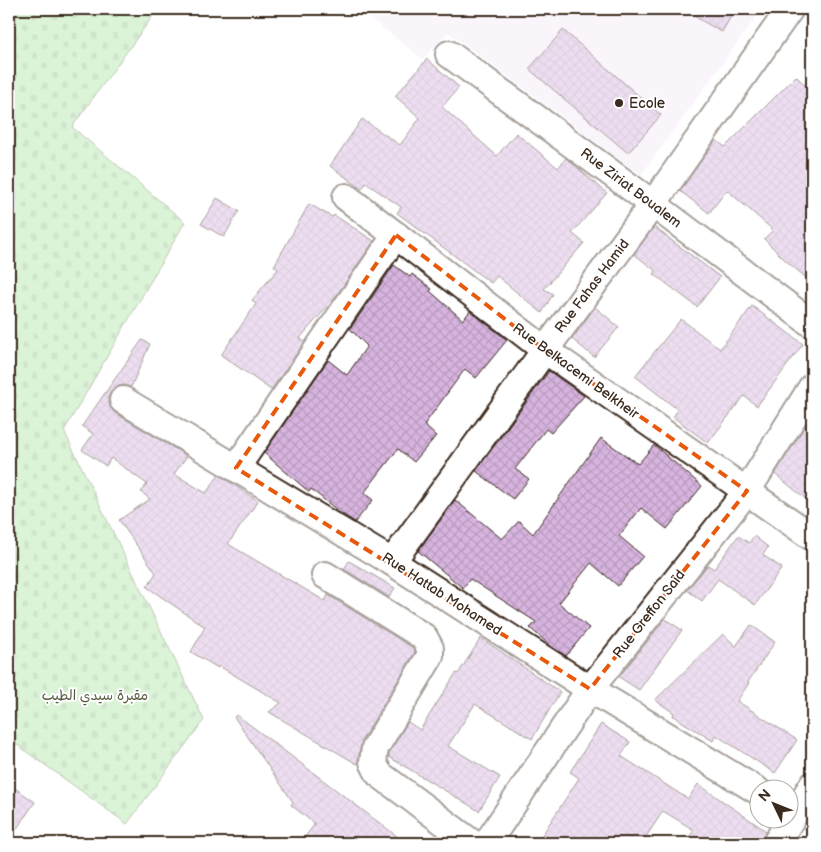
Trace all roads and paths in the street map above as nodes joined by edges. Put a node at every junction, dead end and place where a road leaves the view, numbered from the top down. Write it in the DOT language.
graph roads {
  1 [pos="790,9"];
  2 [pos="449,54"];
  3 [pos="346,197"];
  4 [pos="653,204"];
  5 [pos="396,236"];
  6 [pos="812,324"];
  7 [pos="545,350"];
  8 [pos="812,387"];
  9 [pos="124,400"];
  10 [pos="236,468"];
  11 [pos="747,491"];
  12 [pos="812,537"];
  13 [pos="392,562"];
  14 [pos="324,575"];
  15 [pos="590,689"];
  16 [pos="748,785"];
  17 [pos="812,786"];
  18 [pos="799,815"];
  19 [pos="472,843"];
  20 [pos="488,843"];
  21 [pos="776,843"];
  1 -- 4 [label="street, Rue Fahas Hamid"];
  2 -- 4 [label="street, Rue Ziriat Boualem"];
  3 -- 5 [label="street, Rue Belkacemi Belkheir"];
  4 -- 6 [label="street, Rue Ziriat Boualem"];
  4 -- 7 [label="street, Rue Fahas Hamid"];
  5 -- 7 [label="street, Rue Belkacemi Belkheir"];
  5 -- 10 [label="street"];
  7 -- 11 [label="street, Rue Belkacemi Belkheir"];
  7 -- 13 [label="street, Rue Fahas Hamid"];
  8 -- 11 [label="street, Rue Greffon Saïd"];
  9 -- 10 [label="street, Rue Hattab Mohamed"];
  10 -- 13 [label="street, Rue Hattab Mohamed"];
  11 -- 12 [label="street, Rue Belkacemi Belkheir"];
  11 -- 15 [label="street, Rue Greffon Saïd"];
  13 -- 15 [label="street, Rue Hattab Mohamed"];
  14 -- 19 [label="street"];
  15 -- 16 [label="street, Rue Hattab Mohamed"];
  15 -- 20 [label="street, Rue Greffon Saïd"];
  17 -- 18 [label="street"];
  18 -- 21 [label="street"];
}
